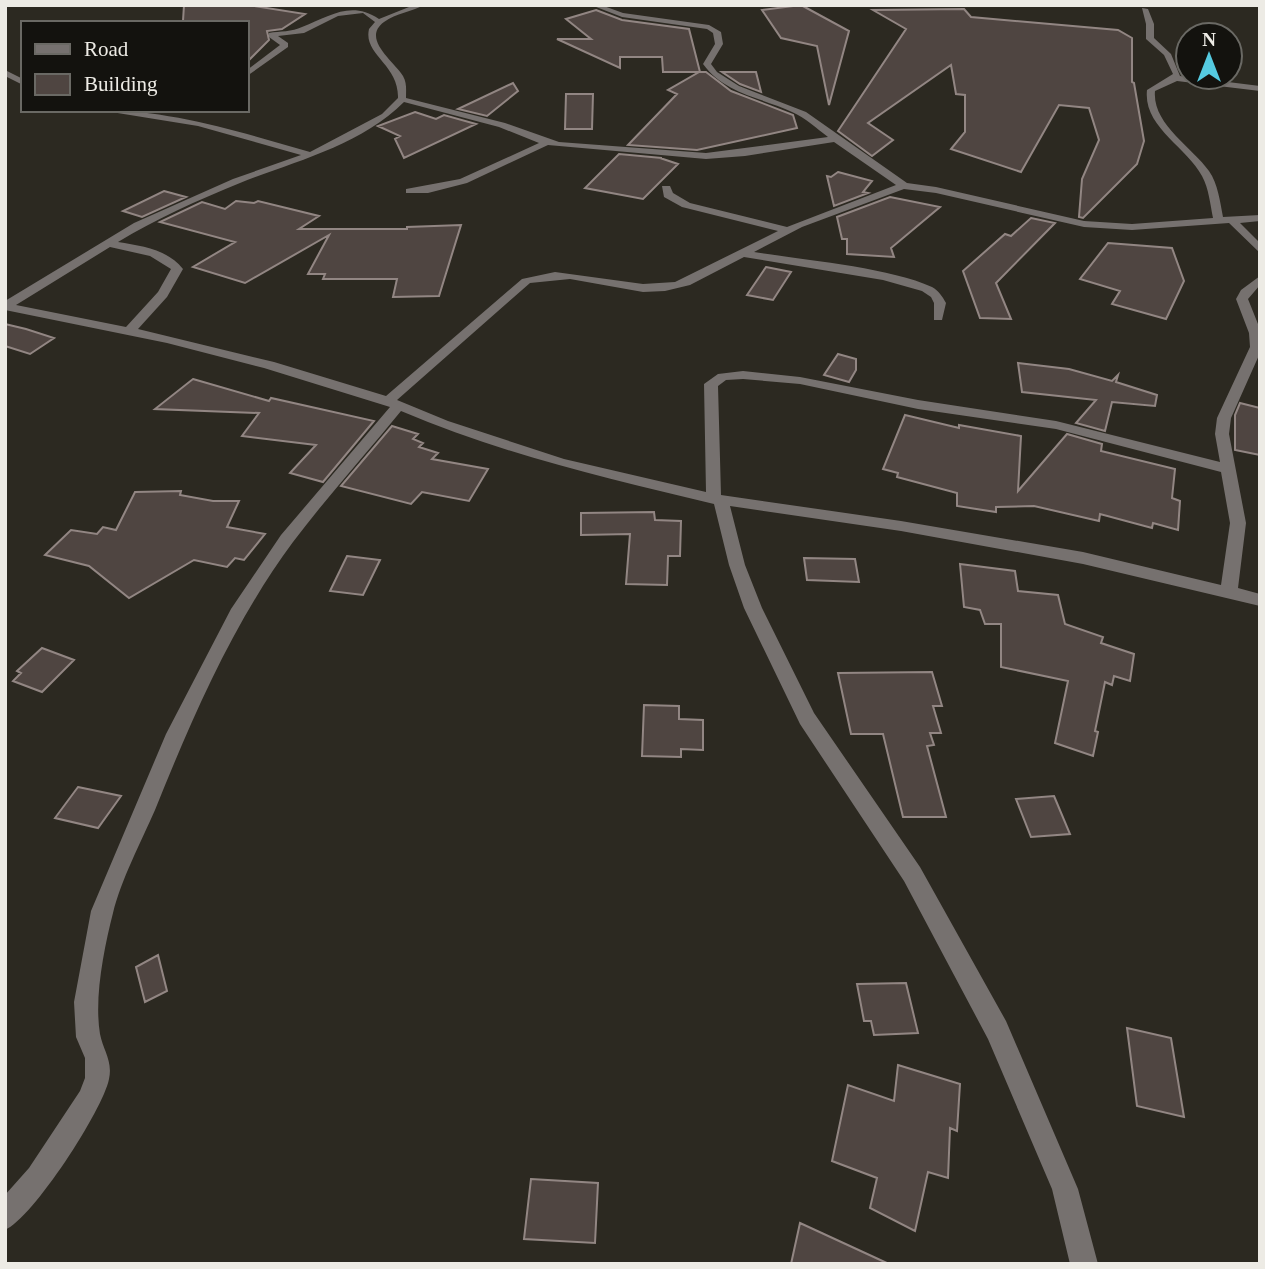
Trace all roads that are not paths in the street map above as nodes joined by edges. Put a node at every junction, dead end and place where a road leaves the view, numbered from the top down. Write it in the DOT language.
graph roads {
  1 [pos="421,5"];
  2 [pos="594,5"];
  3 [pos="1144,9"];
  4 [pos="379,22"];
  5 [pos="1174,68"];
  6 [pos="5,72"];
  7 [pos="248,73"];
  8 [pos="1174,78"];
  9 [pos="21,82"];
  10 [pos="402,99"];
  11 [pos="118,112"];
  12 [pos="835,139"];
  13 [pos="546,143"];
  14 [pos="311,155"];
  15 [pos="904,186"];
  16 [pos="666,188"];
  17 [pos="410,191"];
  18 [pos="1260,218"];
  19 [pos="1224,219"];
  20 [pos="788,230"];
  21 [pos="106,243"];
  22 [pos="1260,250"];
  23 [pos="743,254"];
  24 [pos="1260,279"];
  25 [pos="5,306"];
  26 [pos="938,317"];
  27 [pos="129,331"];
  28 [pos="1257,338"];
  29 [pos="393,403"];
  30 [pos="1227,469"];
  31 [pos="717,499"];
  32 [pos="1229,590"];
  33 [pos="1260,600"];
  34 [pos="5,1216"];
  35 [pos="1084,1264"];
  1 -- 4 [label="street"];
  2 -- 12 [label="street"];
  3 -- 5 [label="street"];
  4 -- 7 [label="street"];
  4 -- 10 [label="street"];
  6 -- 9 [label="street"];
  8 -- 19 [label="street"];
  10 -- 13 [label="street"];
  10 -- 14 [label="street"];
  11 -- 14 [label="street"];
  12 -- 13 [label="street"];
  12 -- 15 [label="street"];
  13 -- 17 [label="street"];
  14 -- 21 [label="street"];
  15 -- 19 [label="street"];
  15 -- 20 [label="street"];
  16 -- 20 [label="street"];
  18 -- 19 [label="street"];
  19 -- 22 [label="street"];
  20 -- 23 [label="street"];
  21 -- 25 [label="street"];
  21 -- 27 [label="street"];
  23 -- 26 [label="street"];
  23 -- 29 [label="street"];
  24 -- 28 [label="street"];
  25 -- 27 [label="street"];
  27 -- 29 [label="street"];
  28 -- 30 [label="street"];
  29 -- 31 [label="street"];
  29 -- 34 [label="street"];
  30 -- 31 [label="street"];
  30 -- 32 [label="street"];
  31 -- 32 [label="street"];
  31 -- 35 [label="street"];
  32 -- 33 [label="street"];
}
